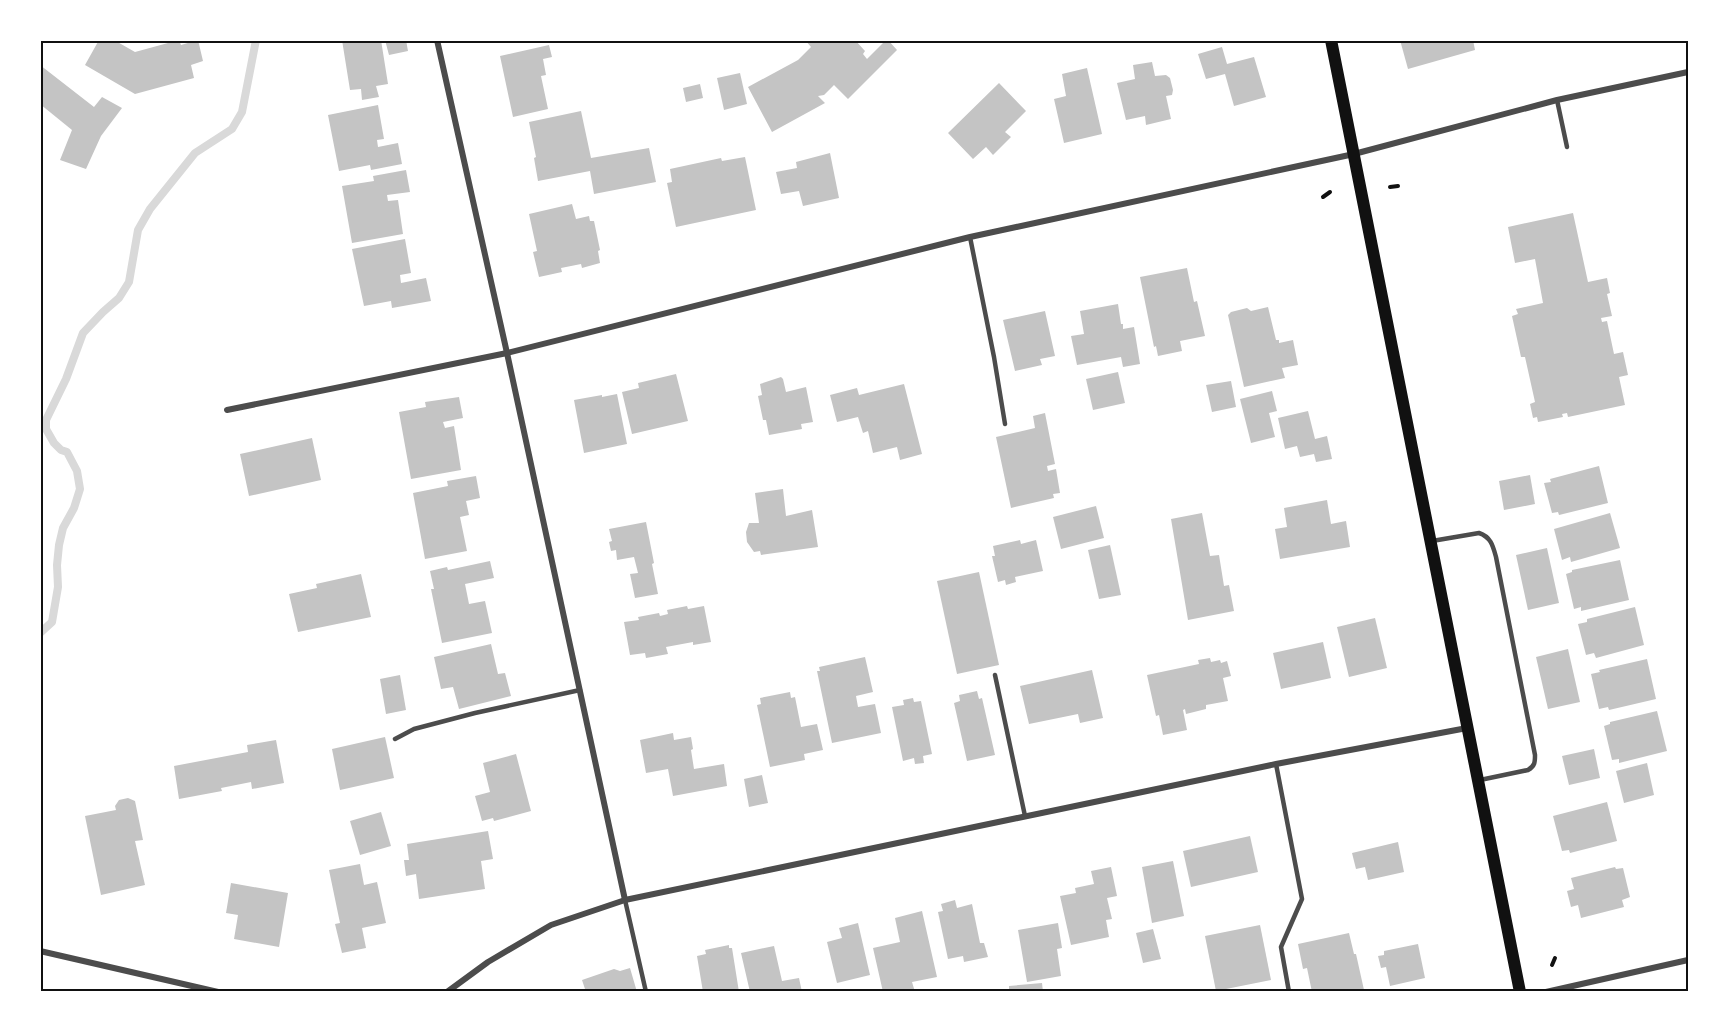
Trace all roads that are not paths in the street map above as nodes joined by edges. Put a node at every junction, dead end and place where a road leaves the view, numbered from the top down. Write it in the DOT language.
graph roads {
  1 [pos="437,40"];
  2 [pos="1331,40"];
  3 [pos="1689,72"];
  4 [pos="1557,100"];
  5 [pos="1567,147"];
  6 [pos="1354,154"];
  7 [pos="970,237"];
  8 [pos="507,354"];
  9 [pos="227,410"];
  10 [pos="1005,424"];
  11 [pos="1430,541"];
  12 [pos="995,675"];
  13 [pos="580,690"];
  14 [pos="1467,728"];
  15 [pos="394,739"];
  16 [pos="1276,764"];
  17 [pos="1478,781"];
  18 [pos="1025,816"];
  19 [pos="625,900"];
  20 [pos="40,951"];
  21 [pos="1689,960"];
  22 [pos="218,992"];
  23 [pos="447,992"];
  24 [pos="646,992"];
  25 [pos="1289,992"];
  26 [pos="1520,992"];
  27 [pos="1546,992"];
  1 -- 8 [label="street"];
  2 -- 6 [label="main road"];
  3 -- 4 [label="street"];
  4 -- 5 [label="lane"];
  4 -- 6 [label="street"];
  6 -- 7 [label="street"];
  6 -- 11 [label="main road"];
  7 -- 8 [label="street"];
  7 -- 10 [label="lane"];
  8 -- 9 [label="street"];
  8 -- 13 [label="street"];
  11 -- 14 [label="main road"];
  11 -- 17 [label="lane"];
  12 -- 18 [label="lane"];
  13 -- 15 [label="lane"];
  13 -- 19 [label="street"];
  14 -- 16 [label="street"];
  14 -- 17 [label="main road"];
  16 -- 18 [label="street"];
  16 -- 25 [label="lane"];
  17 -- 26 [label="main road"];
  18 -- 19 [label="street"];
  19 -- 23 [label="street"];
  19 -- 24 [label="lane"];
  20 -- 22 [label="street"];
  21 -- 27 [label="street"];
}
